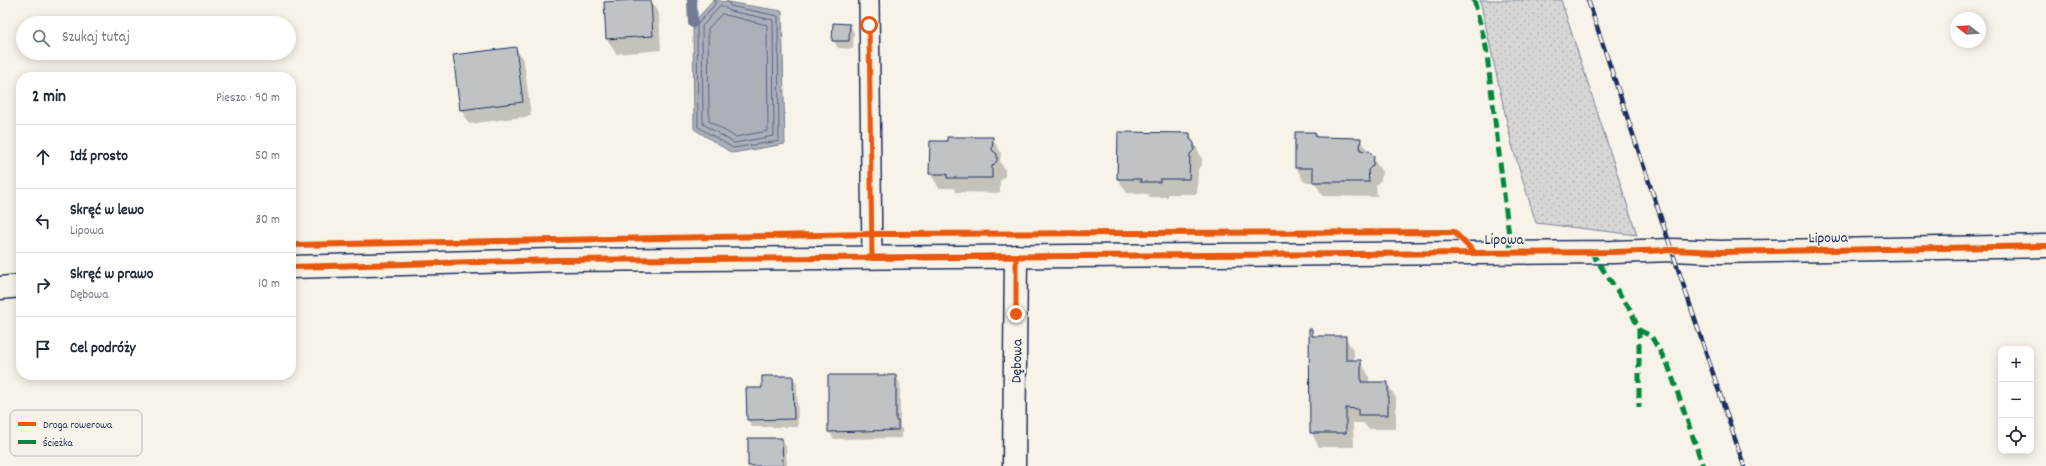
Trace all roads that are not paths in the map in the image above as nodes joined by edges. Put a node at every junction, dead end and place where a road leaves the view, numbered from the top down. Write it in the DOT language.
graph roads {
  1 [pos="869,0"];
  2 [pos="2046,246"];
  3 [pos="1016,256"];
  4 [pos="872,258"];
  5 [pos="296,266"];
  6 [pos="16,286"];
  7 [pos="0,288"];
  8 [pos="1014,466"];
  1 -- 4 [label="lane"];
  2 -- 3 [label="street, Lipowa"];
  3 -- 4 [label="street, Lipowa"];
  3 -- 8 [label="street, Dębowa"];
  4 -- 5 [label="street, Lipowa"];
  6 -- 7 [label="street"];
}
